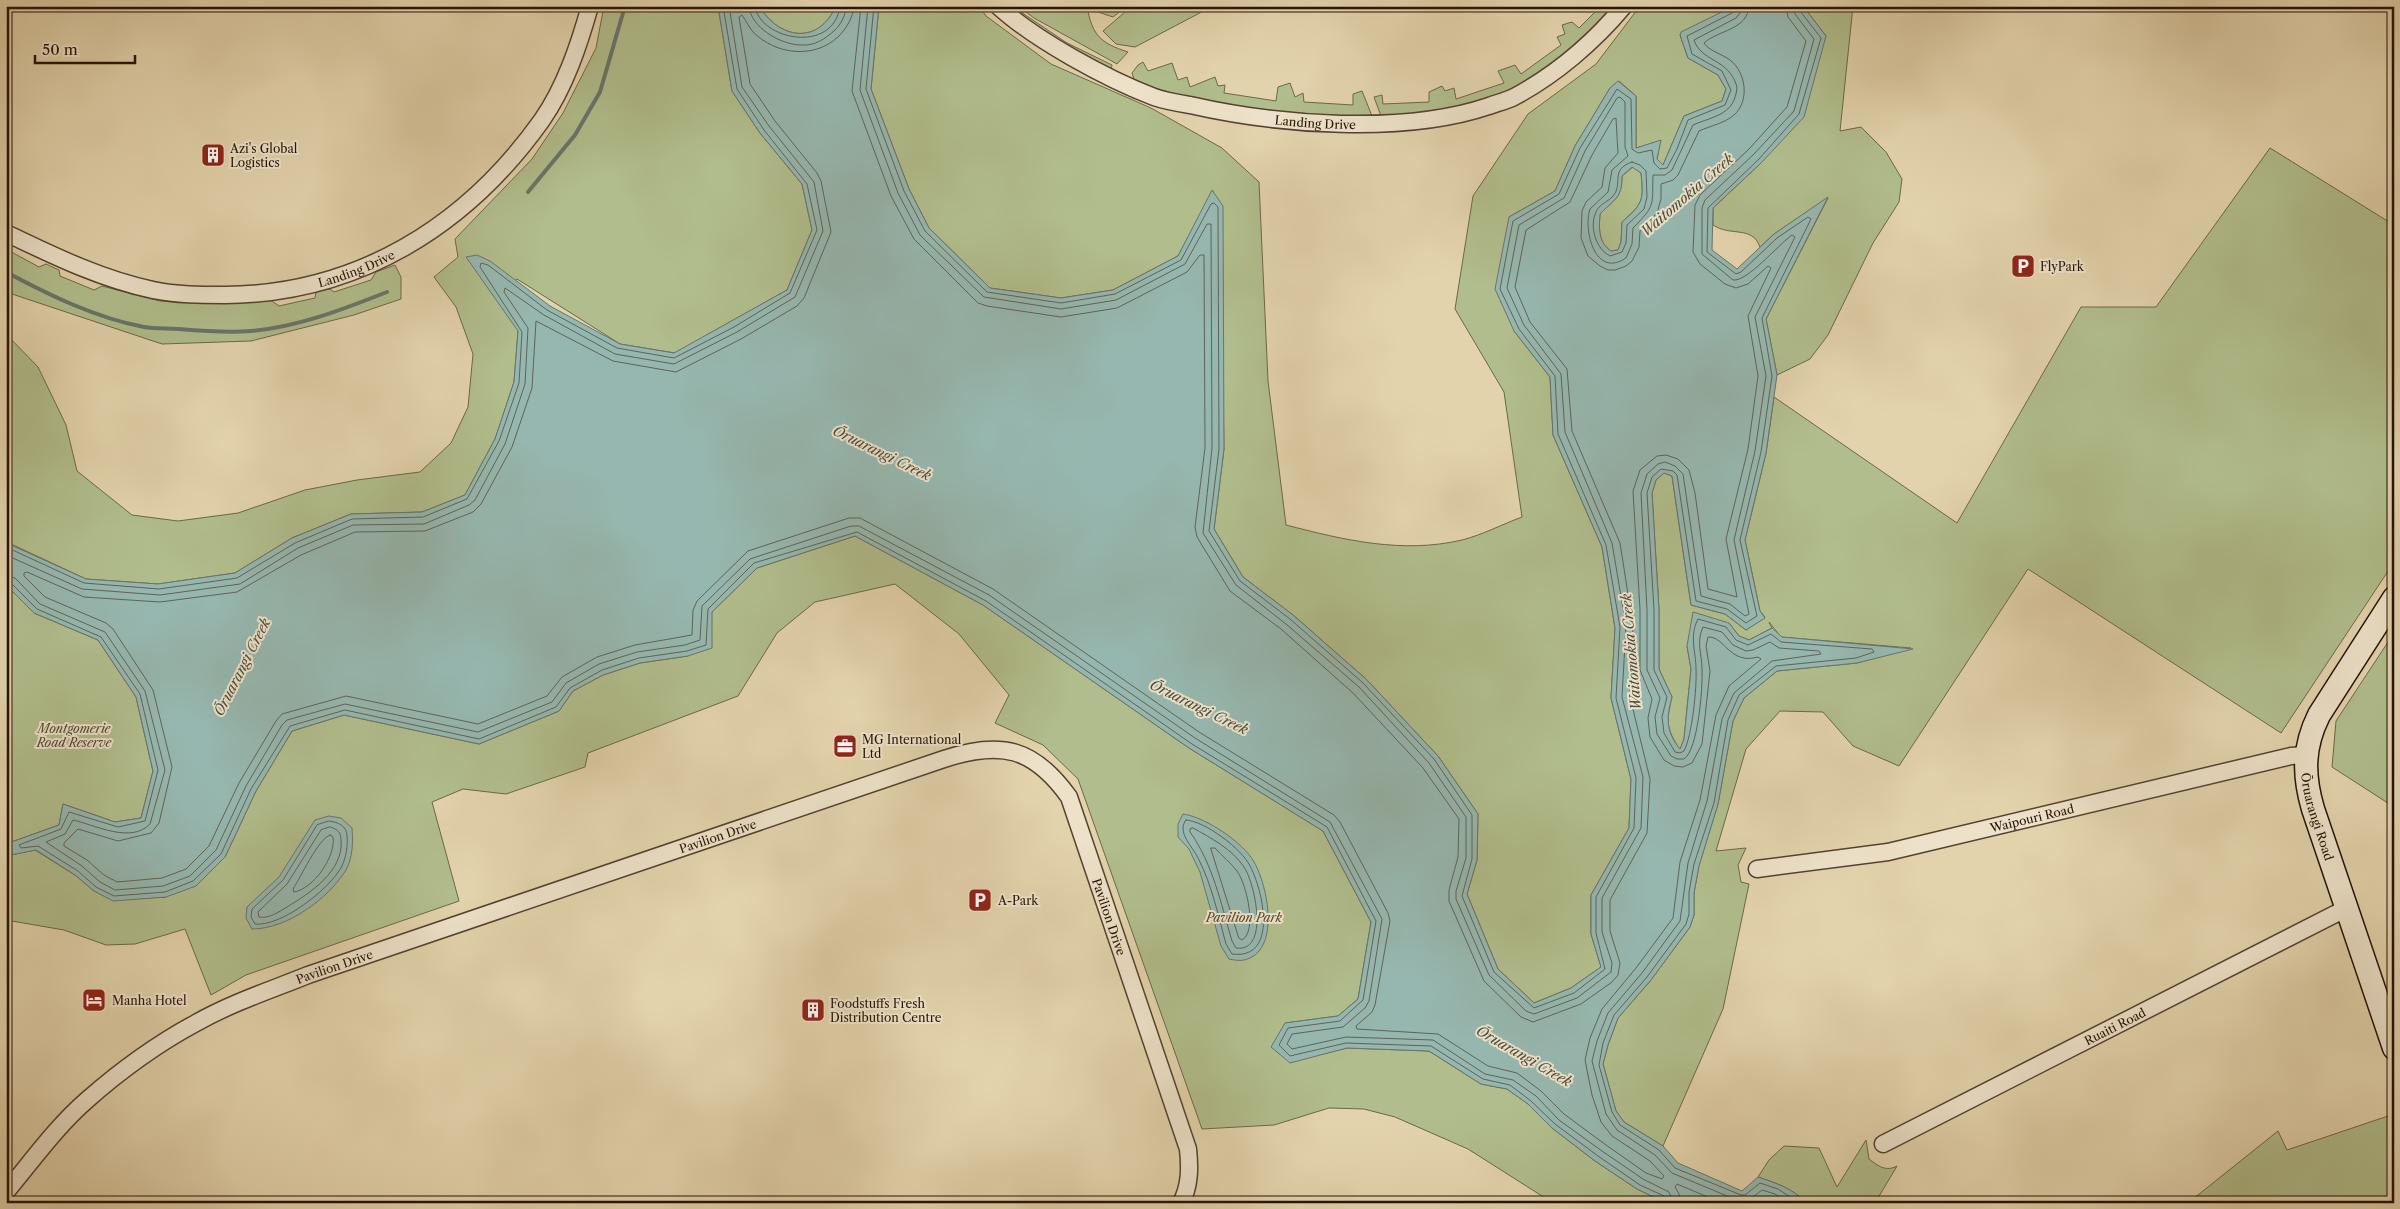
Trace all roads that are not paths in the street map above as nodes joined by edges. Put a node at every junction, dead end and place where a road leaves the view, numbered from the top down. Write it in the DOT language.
graph roads {
  1 [pos="590,6"];
  2 [pos="998,6"];
  3 [pos="1624,6"];
  4 [pos="6,233"];
  5 [pos="2394,598"];
  6 [pos="2306,755"];
  7 [pos="1757,869"];
  8 [pos="2347,908"];
  9 [pos="2394,1048"];
  10 [pos="1882,1144"];
  11 [pos="6,1192"];
  12 [pos="1181,1203"];
  1 -- 4 [label="street, Landing Drive"];
  2 -- 3 [label="street, Landing Drive"];
  5 -- 6 [label="street, Ōruarangi Road"];
  6 -- 7 [label="street, Waipouri Road"];
  6 -- 8 [label="street, Ōruarangi Road"];
  8 -- 9 [label="street, Ōruarangi Road"];
  8 -- 10 [label="street, Ruaiti Road"];
  11 -- 12 [label="street, Pavilion Drive"];
}
